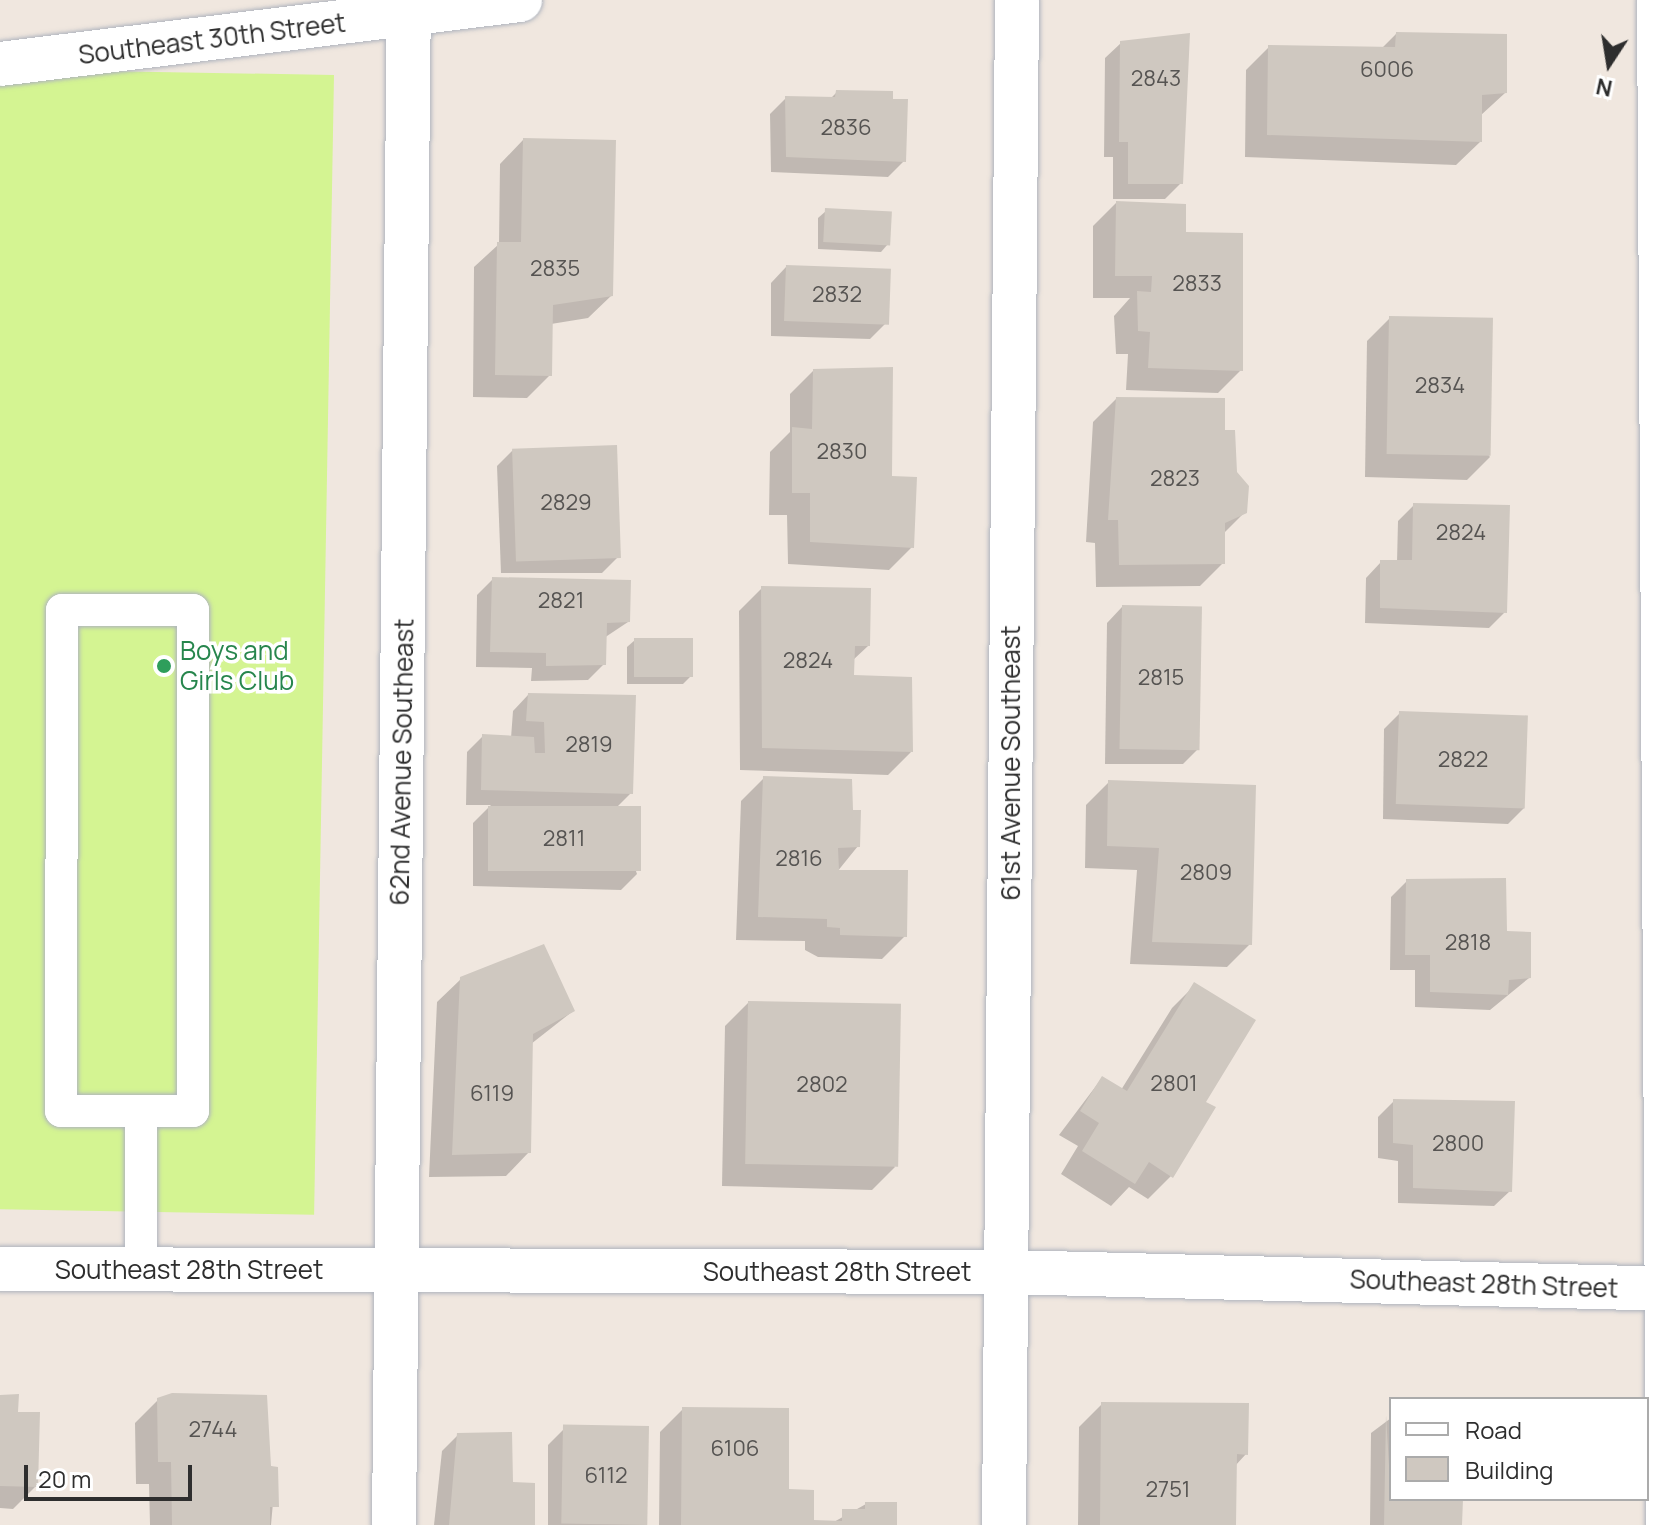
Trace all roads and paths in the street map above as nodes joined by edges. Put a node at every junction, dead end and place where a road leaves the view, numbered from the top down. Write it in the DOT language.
graph roads {
  1 [pos="520,0"];
  2 [pos="1017,0"];
  3 [pos="1659,0"];
  4 [pos="410,8"];
  5 [pos="0,64"];
  6 [pos="1667,236"];
  7 [pos="1668,380"];
  8 [pos="141,1111"];
  9 [pos="0,1269"];
  10 [pos="141,1270"];
  11 [pos="396,1272"];
  12 [pos="1008,1272"];
  13 [pos="1672,1289"];
  14 [pos="394,1525"];
  15 [pos="1004,1525"];
  16 [pos="1668,1525"];
  1 -- 4 [label="street, Southeast 30th Street"];
  2 -- 12 [label="street, 61st Avenue Southeast"];
  3 -- 6 [label="street"];
  4 -- 5 [label="street, Southeast 30th Street"];
  4 -- 11 [label="street, 62nd Avenue Southeast"];
  6 -- 7 [label="street"];
  7 -- 13 [label="street"];
  8 -- 8 [label="lane"];
  8 -- 10 [label="lane"];
  9 -- 10 [label="street, Southeast 28th Street"];
  10 -- 11 [label="street, Southeast 28th Street"];
  11 -- 12 [label="street, Southeast 28th Street"];
  11 -- 14 [label="street, 62nd Avenue Southeast"];
  12 -- 13 [label="street, Southeast 28th Street"];
  12 -- 15 [label="street, 61st Avenue Southeast"];
  13 -- 16 [label="street"];
}
